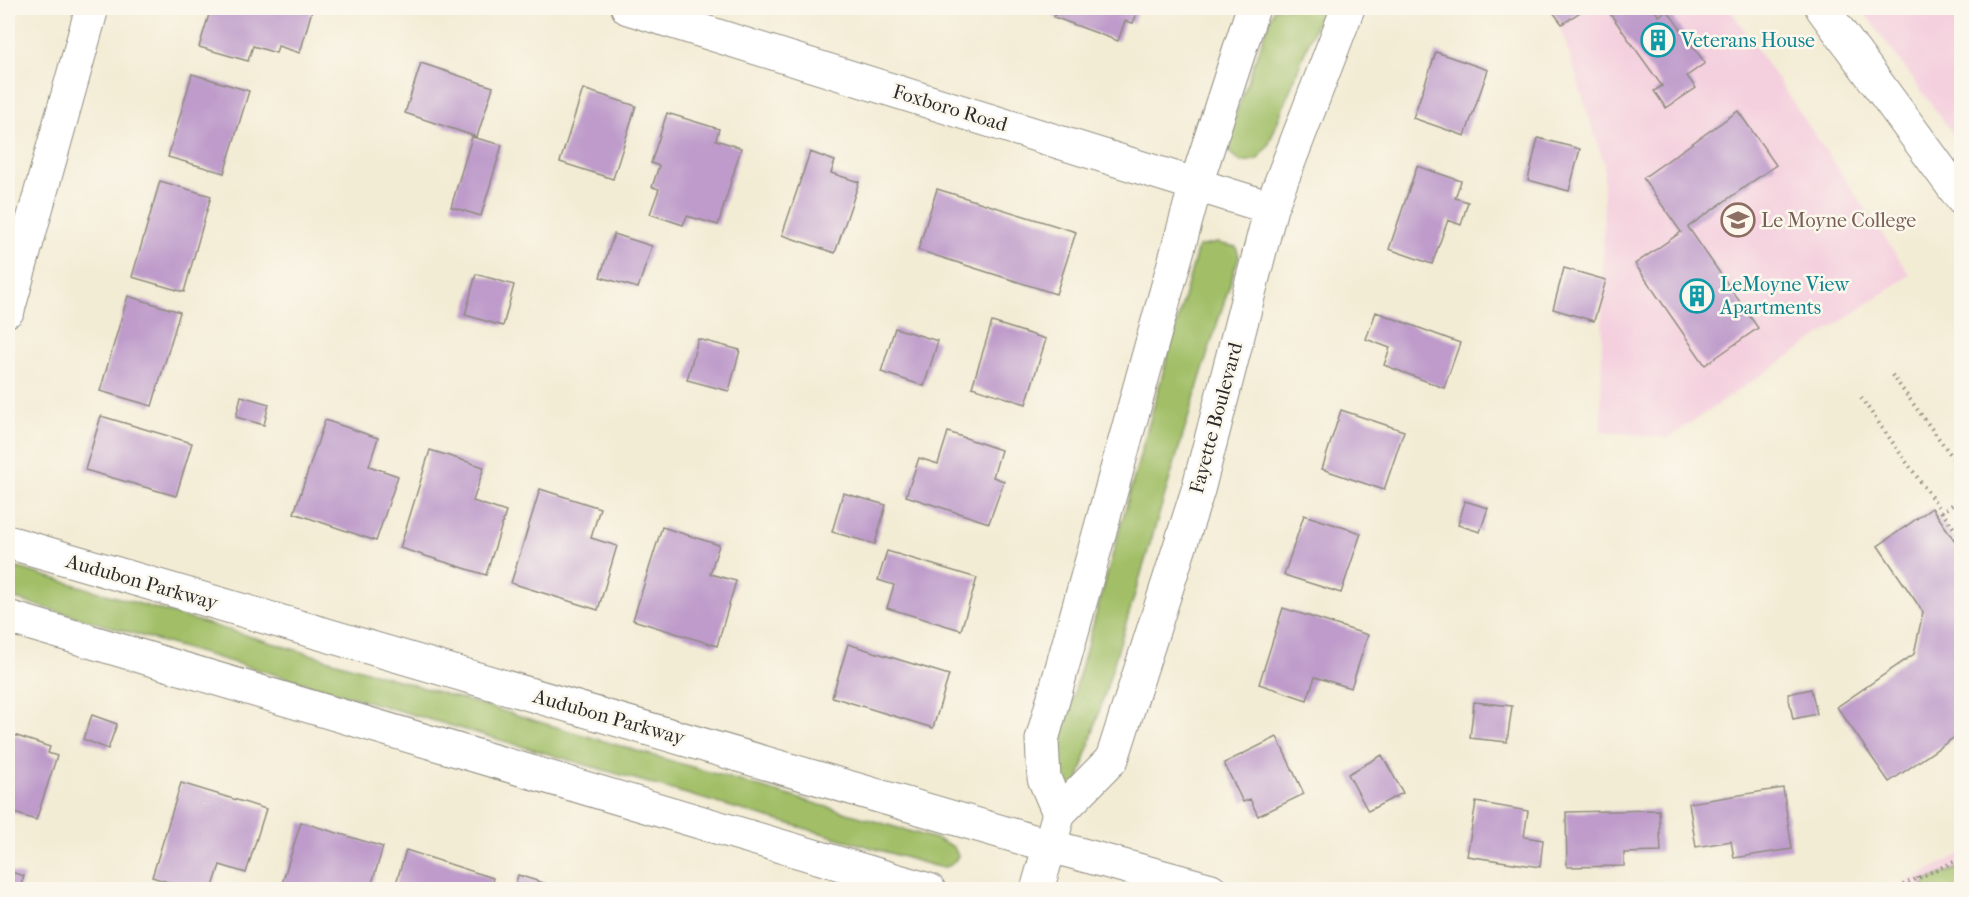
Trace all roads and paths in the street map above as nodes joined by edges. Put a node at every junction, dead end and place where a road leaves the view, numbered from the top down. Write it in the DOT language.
graph roads {
  1 [pos="92,8"];
  2 [pos="628,8"];
  3 [pos="1253,8"];
  4 [pos="1348,8"];
  5 [pos="1822,8"];
  6 [pos="1196,184"];
  7 [pos="1962,200"];
  8 [pos="1271,208"];
  9 [pos="8,310"];
  10 [pos="1892,375"];
  11 [pos="1861,398"];
  12 [pos="1962,470"];
  13 [pos="1962,498"];
  14 [pos="1942,512"];
  15 [pos="1962,539"];
  16 [pos="8,542"];
  17 [pos="8,617"];
  18 [pos="1059,813"];
  19 [pos="1050,846"];
  20 [pos="1961,859"];
  21 [pos="1918,877"];
  22 [pos="929,890"];
  23 [pos="1037,890"];
  24 [pos="1211,890"];
  25 [pos="1892,890"];
  26 [pos="1919,890"];
  1 -- 9 [label="street"];
  2 -- 6 [label="street, Foxboro Road"];
  3 -- 6 [label="street"];
  4 -- 8 [label="street, Fayette Boulevard"];
  5 -- 7 [label="street"];
  6 -- 8 [label="street, Foxboro Road"];
  6 -- 18 [label="street"];
  8 -- 18 [label="street, Fayette Boulevard"];
  10 -- 12 [label="path"];
  11 -- 14 [label="path"];
  13 -- 14 [label="path"];
  14 -- 15 [label="path"];
  16 -- 19 [label="street, Audubon Parkway"];
  17 -- 22 [label="street"];
  18 -- 19 [label="street, Fayette Boulevard"];
  19 -- 23 [label="street, Fayette Boulevard"];
  19 -- 24 [label="street, Audubon Parkway"];
  20 -- 21 [label="path"];
  21 -- 25 [label="path"];
  21 -- 26 [label="path"];
}
